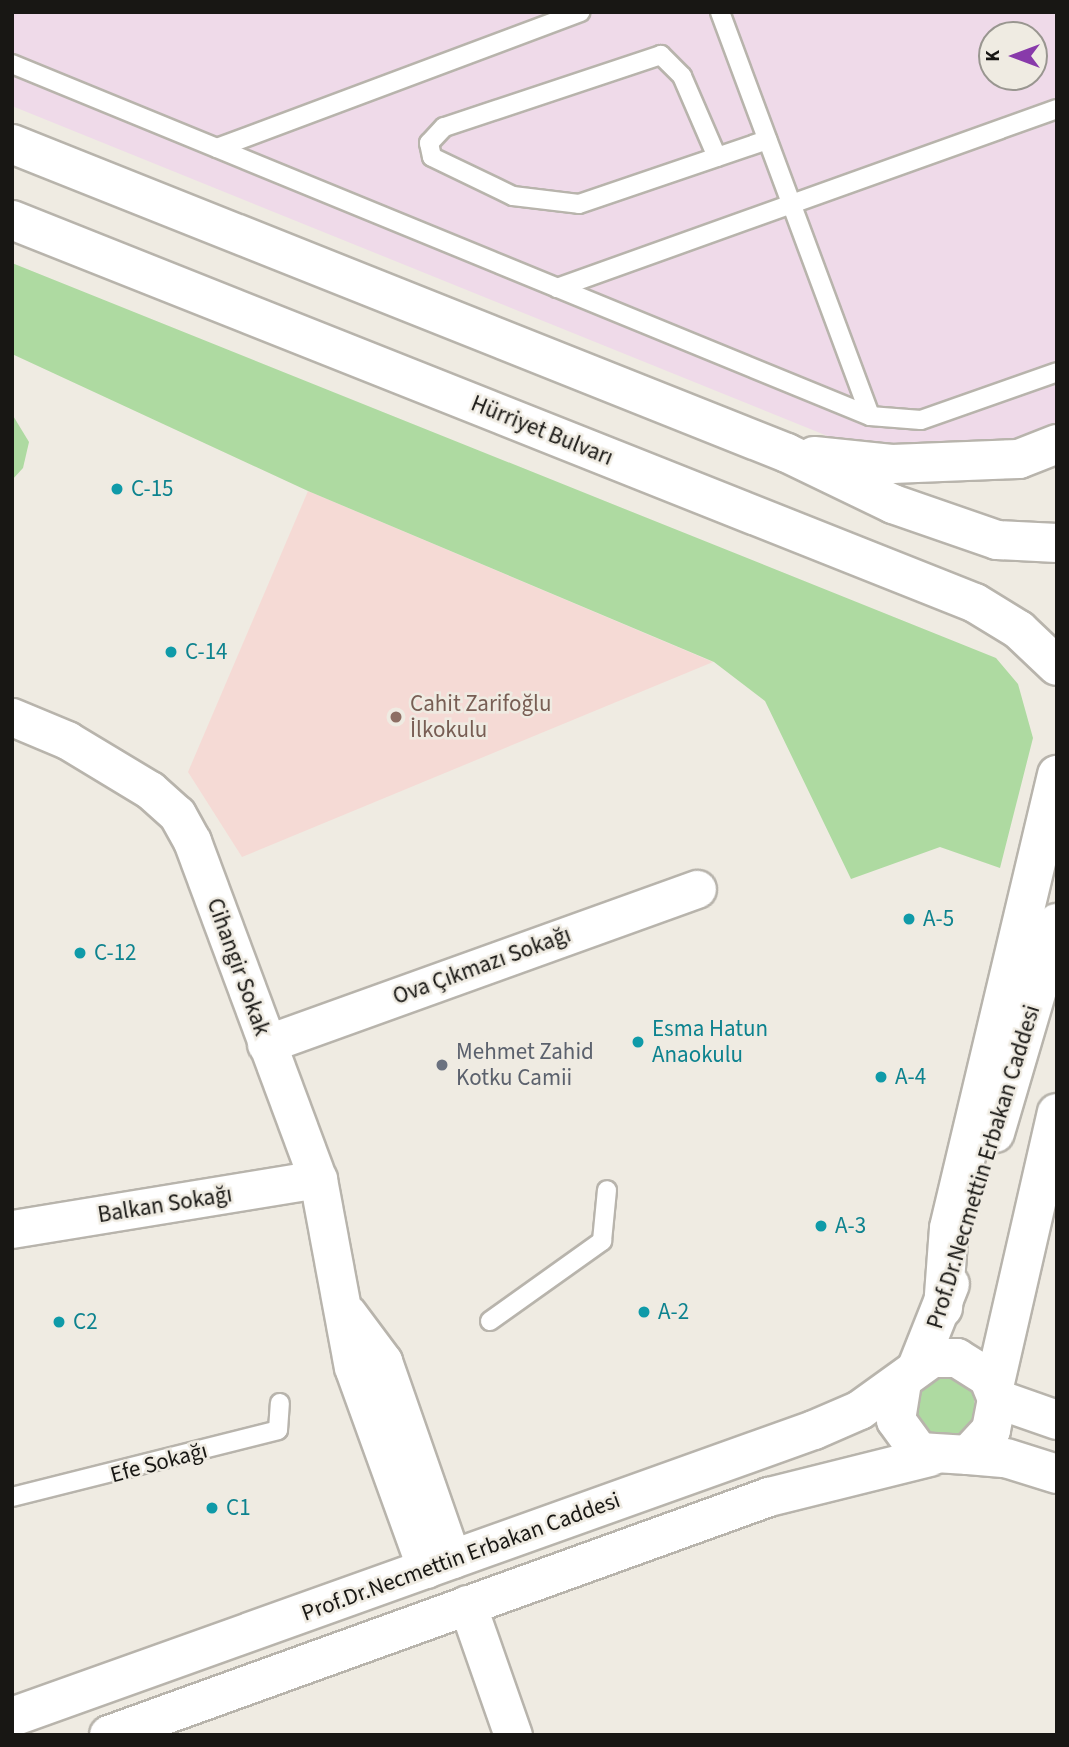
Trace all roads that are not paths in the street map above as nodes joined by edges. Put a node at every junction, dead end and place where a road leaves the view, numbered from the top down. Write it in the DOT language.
graph roads {
  1 [pos="580,12"];
  2 [pos="720,12"];
  3 [pos="12,64"];
  4 [pos="1057,109"];
  5 [pos="767,140"];
  6 [pos="12,144"];
  7 [pos="217,148"];
  8 [pos="717,157"];
  9 [pos="791,204"];
  10 [pos="12,220"];
  11 [pos="557,288"];
  12 [pos="1057,372"];
  13 [pos="870,416"];
  14 [pos="1057,444"];
  15 [pos="788,453"];
  16 [pos="1057,543"];
  17 [pos="1057,666"];
  18 [pos="12,717"];
  19 [pos="1057,775"];
  20 [pos="697,889"];
  21 [pos="1057,923"];
  22 [pos="266,1044"];
  23 [pos="1057,1113"];
  24 [pos="318,1179"];
  25 [pos="607,1190"];
  26 [pos="1057,1211"];
  27 [pos="12,1229"];
  28 [pos="1012,1289"];
  29 [pos="943,1308"];
  30 [pos="490,1321"];
  31 [pos="910,1374"];
  32 [pos="995,1393"];
  33 [pos="280,1403"];
  34 [pos="1057,1420"];
  35 [pos="968,1455"];
  36 [pos="930,1457"];
  37 [pos="1057,1474"];
  38 [pos="12,1497"];
  39 [pos="439,1564"];
  40 [pos="467,1604"];
  41 [pos="12,1717"];
  42 [pos="109,1735"];
  43 [pos="513,1735"];
  1 -- 7 [label="lane"];
  2 -- 5 [label="lane"];
  3 -- 7 [label="lane"];
  4 -- 9 [label="lane"];
  5 -- 8 [label="lane"];
  5 -- 9 [label="lane"];
  6 -- 15 [label="main road"];
  7 -- 11 [label="lane"];
  8 -- 8 [label="lane"];
  9 -- 11 [label="lane"];
  9 -- 13 [label="lane"];
  10 -- 17 [label="main road, Hürriyet Bulvarı"];
  11 -- 13 [label="lane"];
  12 -- 13 [label="lane"];
  14 -- 15 [label="main road"];
  15 -- 16 [label="main road"];
  18 -- 22 [label="street, Cihangir Sokak"];
  19 -- 29 [label="main road"];
  20 -- 22 [label="street, Ova Çıkmazı Sokağı"];
  21 -- 29 [label="main road, Prof.Dr.Necmettin Erbakan Caddesi"];
  22 -- 24 [label="street, Cihangir Sokak"];
  23 -- 28 [label="main road"];
  24 -- 27 [label="street, Balkan Sokağı"];
  24 -- 39 [label="street, Cihangir Sokak"];
  25 -- 30 [label="lane"];
  26 -- 28 [label="main road"];
  28 -- 32 [label="main road"];
  29 -- 31 [label="main road, Prof.Dr.Necmettin Erbakan Caddesi"];
  31 -- 32 [label="main road, Prof.Dr.Necmettin Erbakan Caddesi"];
  31 -- 36 [label="main road, Prof.Dr.Necmettin Erbakan Caddesi"];
  31 -- 39 [label="main road, Prof.Dr.Necmettin Erbakan Caddesi"];
  32 -- 34 [label="main road"];
  32 -- 35 [label="main road"];
  33 -- 38 [label="lane, Efe Sokağı"];
  35 -- 36 [label="main road, Prof.Dr.Necmettin Erbakan Caddesi"];
  35 -- 37 [label="main road, Prof.Dr.Necmettin Erbakan Caddesi"];
  36 -- 40 [label="main road, Prof.Dr.Necmettin Erbakan Caddesi"];
  39 -- 41 [label="main road, Prof.Dr.Necmettin Erbakan Caddesi"];
  40 -- 42 [label="main road, Prof.Dr.Necmettin Erbakan Caddesi"];
  40 -- 43 [label="street"];
}
